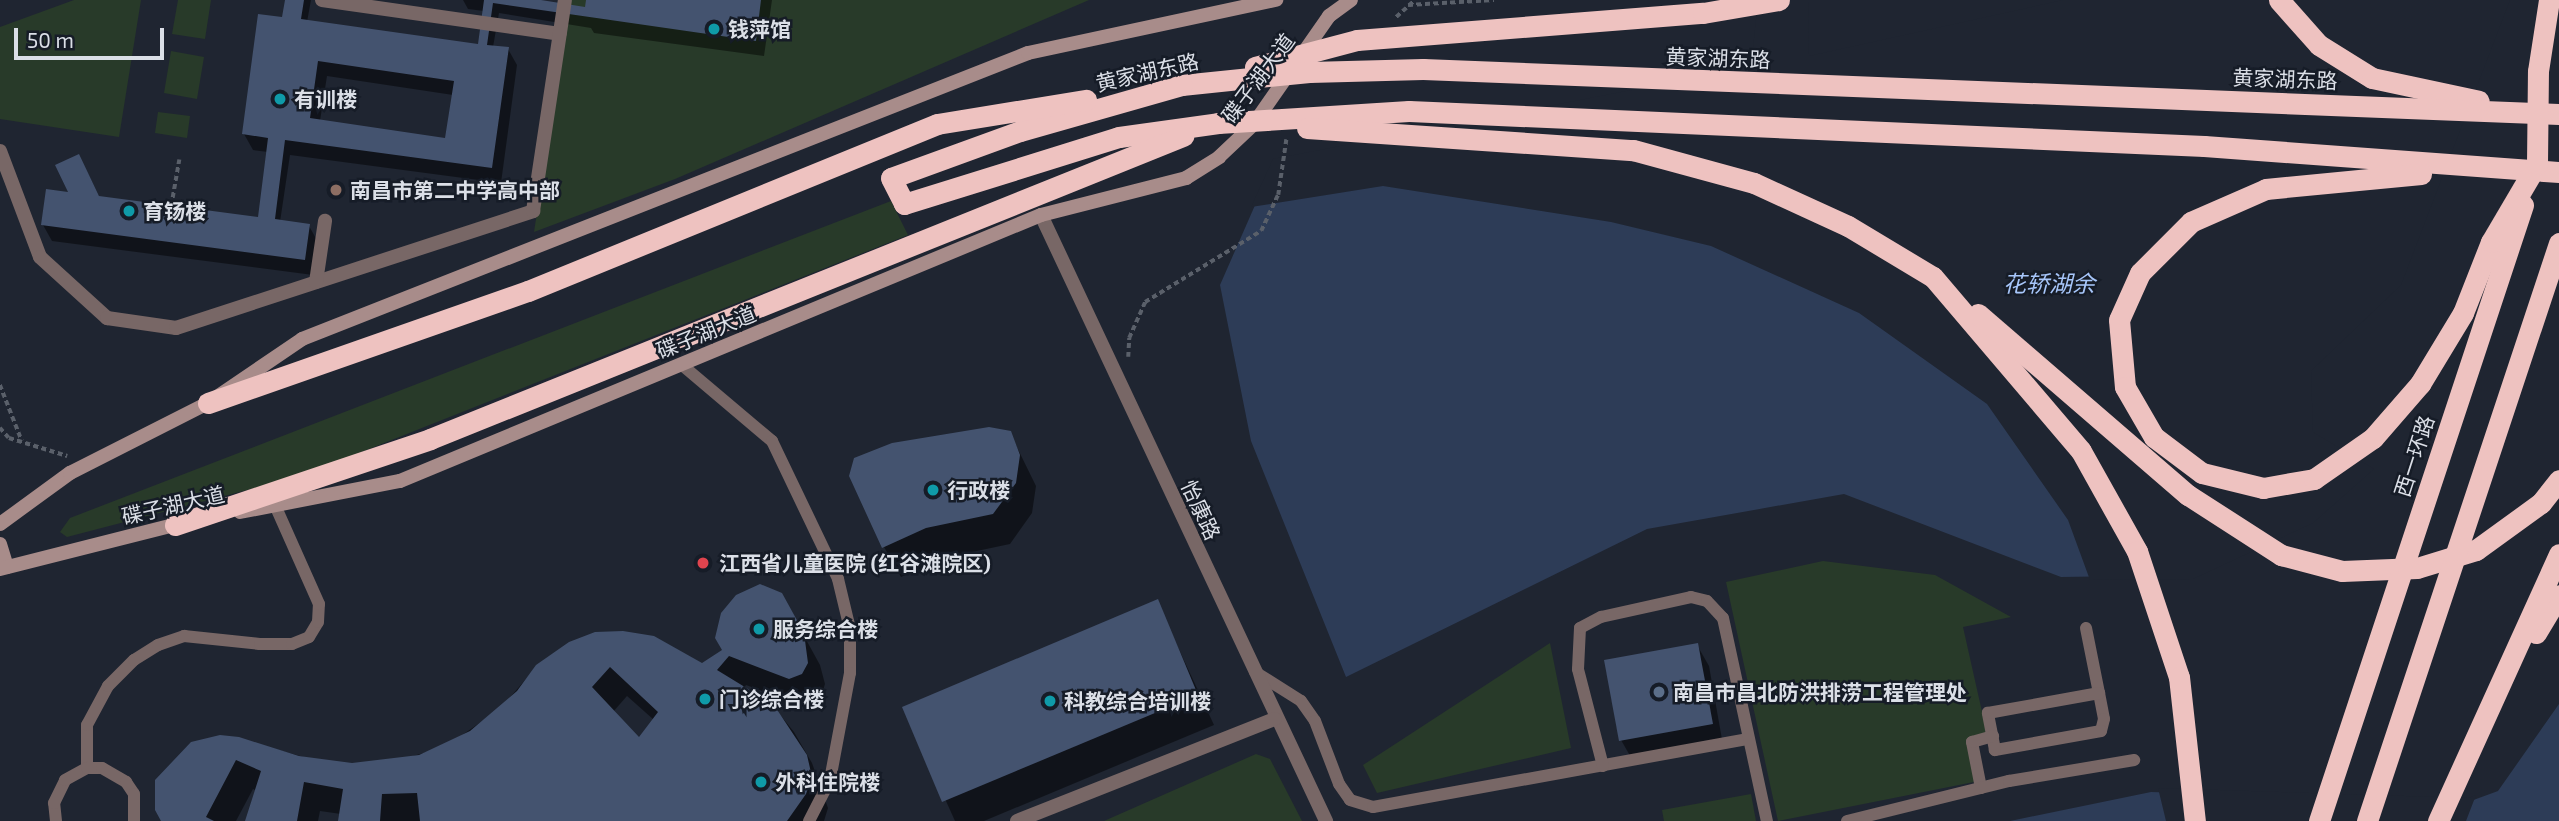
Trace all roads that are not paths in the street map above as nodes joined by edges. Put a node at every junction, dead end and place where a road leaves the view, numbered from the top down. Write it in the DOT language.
graph roads {
  1 [pos="322,0"];
  2 [pos="565,0"];
  3 [pos="1276,0"];
  4 [pos="1351,0"];
  5 [pos="1779,0"];
  6 [pos="2279,0"];
  7 [pos="2549,0"];
  8 [pos="560,34"];
  9 [pos="1182,85"];
  10 [pos="2559,107"];
  11 [pos="2536,113"];
  12 [pos="2559,114"];
  13 [pos="1218,123"];
  14 [pos="0,150"];
  15 [pos="2537,164"];
  16 [pos="2472,169"];
  17 [pos="2559,172"];
  18 [pos="1041,215"];
  19 [pos="325,221"];
  20 [pos="2559,243"];
  21 [pos="1933,277"];
  22 [pos="316,282"];
  23 [pos="682,365"];
  24 [pos="208,403"];
  25 [pos="2559,480"];
  26 [pos="275,505"];
  27 [pos="0,524"];
  28 [pos="175,525"];
  29 [pos="0,544"];
  30 [pos="2559,554"];
  31 [pos="4,568"];
  32 [pos="2559,595"];
  33 [pos="2086,628"];
  34 [pos="1252,670"];
  35 [pos="2099,693"];
  36 [pos="1275,719"];
  37 [pos="1993,736"];
  38 [pos="1747,739"];
  39 [pos="2469,746"];
  40 [pos="2134,760"];
  41 [pos="1603,766"];
  42 [pos="87,768"];
  43 [pos="1981,788"];
  44 [pos="56,821"];
  45 [pos="134,821"];
  46 [pos="809,821"];
  47 [pos="1017,821"];
  48 [pos="1326,821"];
  49 [pos="1767,821"];
  50 [pos="1847,821"];
  51 [pos="2195,821"];
  52 [pos="2319,821"];
  53 [pos="2367,821"];
  54 [pos="2438,821"];
  1 -- 8 [label="street"];
  2 -- 8 [label="street"];
  3 -- 24 [label="main road, 碟子湖大道"];
  4 -- 18 [label="main road, 碟子湖大道"];
  5 -- 9 [label="highway"];
  6 -- 11 [label="highway"];
  7 -- 15 [label="highway"];
  8 -- 22 [label="street"];
  9 -- 11 [label="highway, 黄家湖东路"];
  9 -- 13 [label="highway, 黄家湖东路"];
  9 -- 24 [label="highway"];
  10 -- 15 [label="highway, 西一环路"];
  11 -- 12 [label="highway, 黄家湖东路"];
  13 -- 16 [label="highway"];
  13 -- 21 [label="highway"];
  13 -- 28 [label="highway"];
  14 -- 22 [label="street"];
  15 -- 16 [label="highway"];
  15 -- 52 [label="highway, 西一环路"];
  16 -- 17 [label="highway"];
  18 -- 23 [label="main road, 碟子湖大道"];
  18 -- 34 [label="street, 怡康路"];
  19 -- 22 [label="street"];
  20 -- 53 [label="highway"];
  21 -- 25 [label="highway"];
  21 -- 51 [label="highway"];
  23 -- 26 [label="main road, 碟子湖大道"];
  23 -- 46 [label="lane"];
  24 -- 27 [label="main road, 碟子湖大道"];
  26 -- 28 [label="main road, 碟子湖大道"];
  26 -- 42 [label="lane"];
  28 -- 31 [label="main road, 碟子湖大道"];
  29 -- 31 [label="main road"];
  30 -- 39 [label="highway"];
  32 -- 39 [label="highway"];
  33 -- 35 [label="lane"];
  34 -- 36 [label="street, 怡康路"];
  34 -- 41 [label="lane"];
  35 -- 37 [label="lane"];
  35 -- 37 [label="lane"];
  36 -- 47 [label="street"];
  36 -- 48 [label="street, 怡康路"];
  37 -- 43 [label="lane"];
  38 -- 41 [label="lane"];
  38 -- 41 [label="lane"];
  38 -- 49 [label="lane"];
  39 -- 54 [label="highway"];
  40 -- 43 [label="lane"];
  42 -- 44 [label="lane"];
  42 -- 45 [label="lane"];
  43 -- 50 [label="lane"];
}
